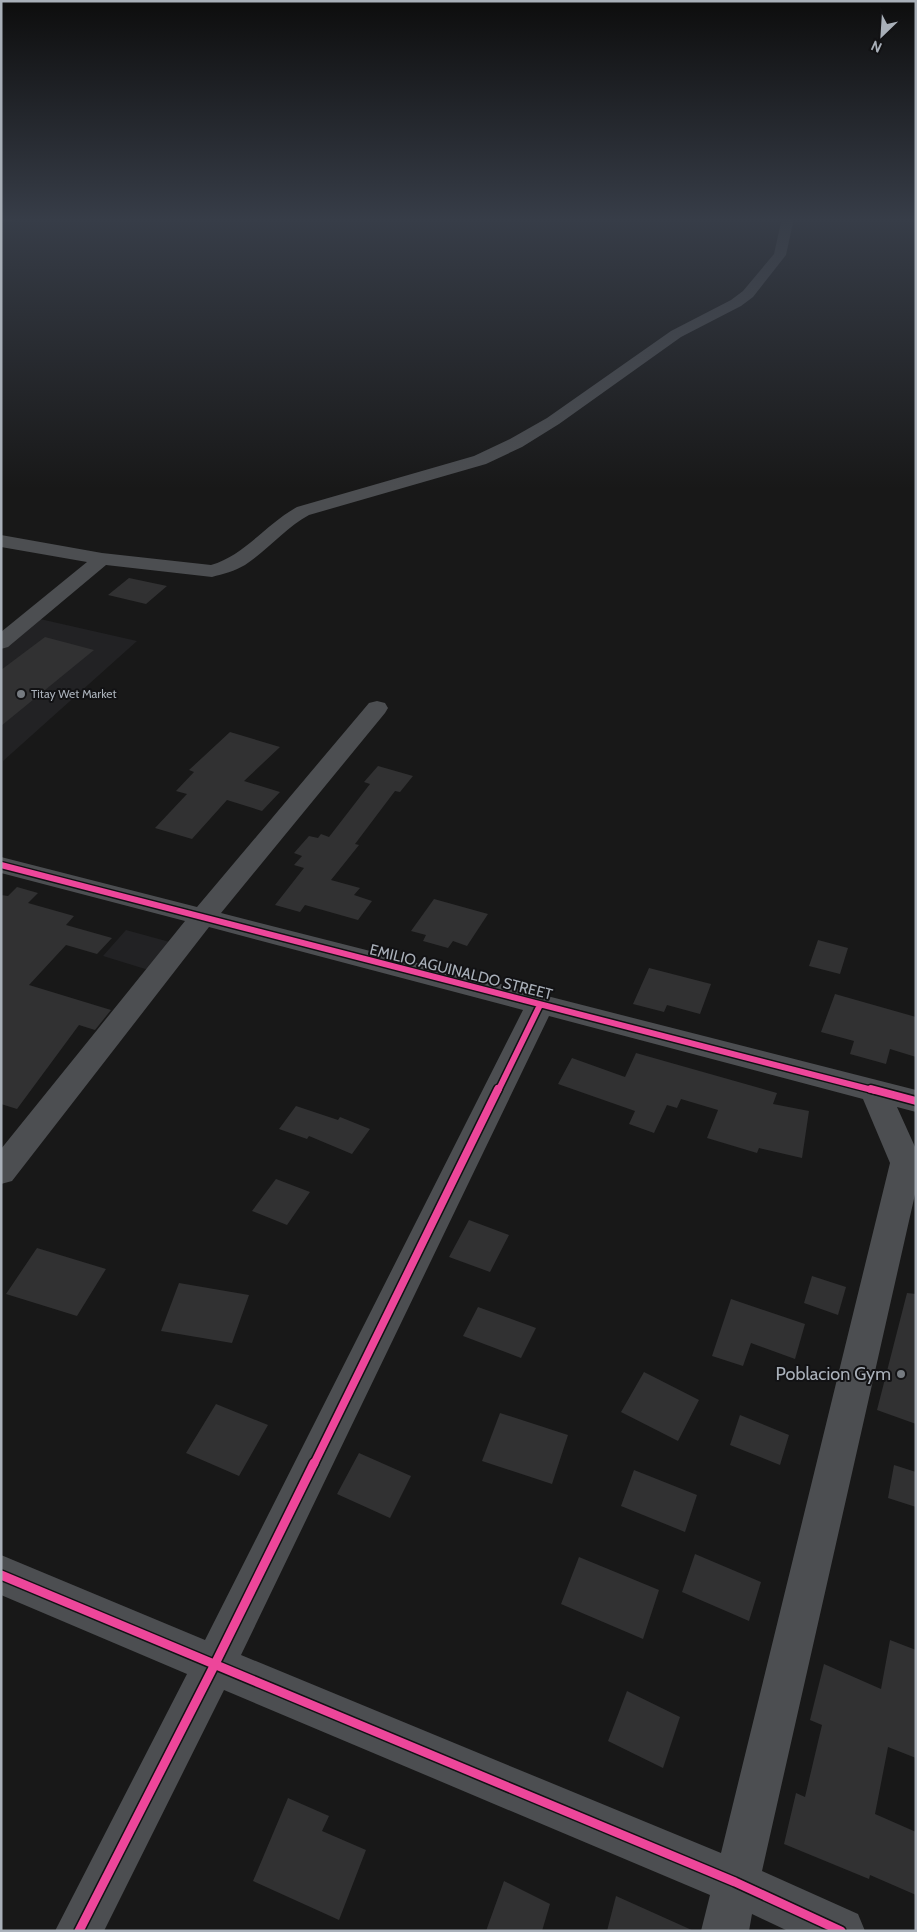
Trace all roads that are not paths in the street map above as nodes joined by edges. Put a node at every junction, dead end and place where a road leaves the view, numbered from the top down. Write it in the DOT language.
graph roads {
  1 [pos="726,308"];
  2 [pos="1,541"];
  3 [pos="102,559"];
  4 [pos="1,643"];
  5 [pos="378,708"];
  6 [pos="1,865"];
  7 [pos="202,918"];
  8 [pos="540,1005"];
  9 [pos="875,1091"];
  10 [pos="916,1101"];
  11 [pos="911,1170"];
  12 [pos="1,1172"];
  13 [pos="1,1575"];
  14 [pos="214,1666"];
  15 [pos="735,1882"];
  16 [pos="79,1931"];
  17 [pos="725,1931"];
  18 [pos="841,1931"];
  1 -- 3 [label="street"];
  2 -- 3 [label="street"];
  3 -- 4 [label="street"];
  5 -- 7 [label="street"];
  6 -- 7 [label="street, EMILIO AGUINALDO STREET"];
  7 -- 8 [label="street, EMILIO AGUINALDO STREET"];
  7 -- 12 [label="street"];
  8 -- 9 [label="street, EMILIO AGUINALDO STREET"];
  8 -- 14 [label="street"];
  9 -- 10 [label="street, EMILIO AGUINALDO STREET"];
  9 -- 11 [label="street"];
  11 -- 15 [label="street"];
  13 -- 14 [label="street"];
  14 -- 15 [label="street"];
  14 -- 16 [label="street"];
  15 -- 17 [label="street"];
  15 -- 18 [label="street"];
}
